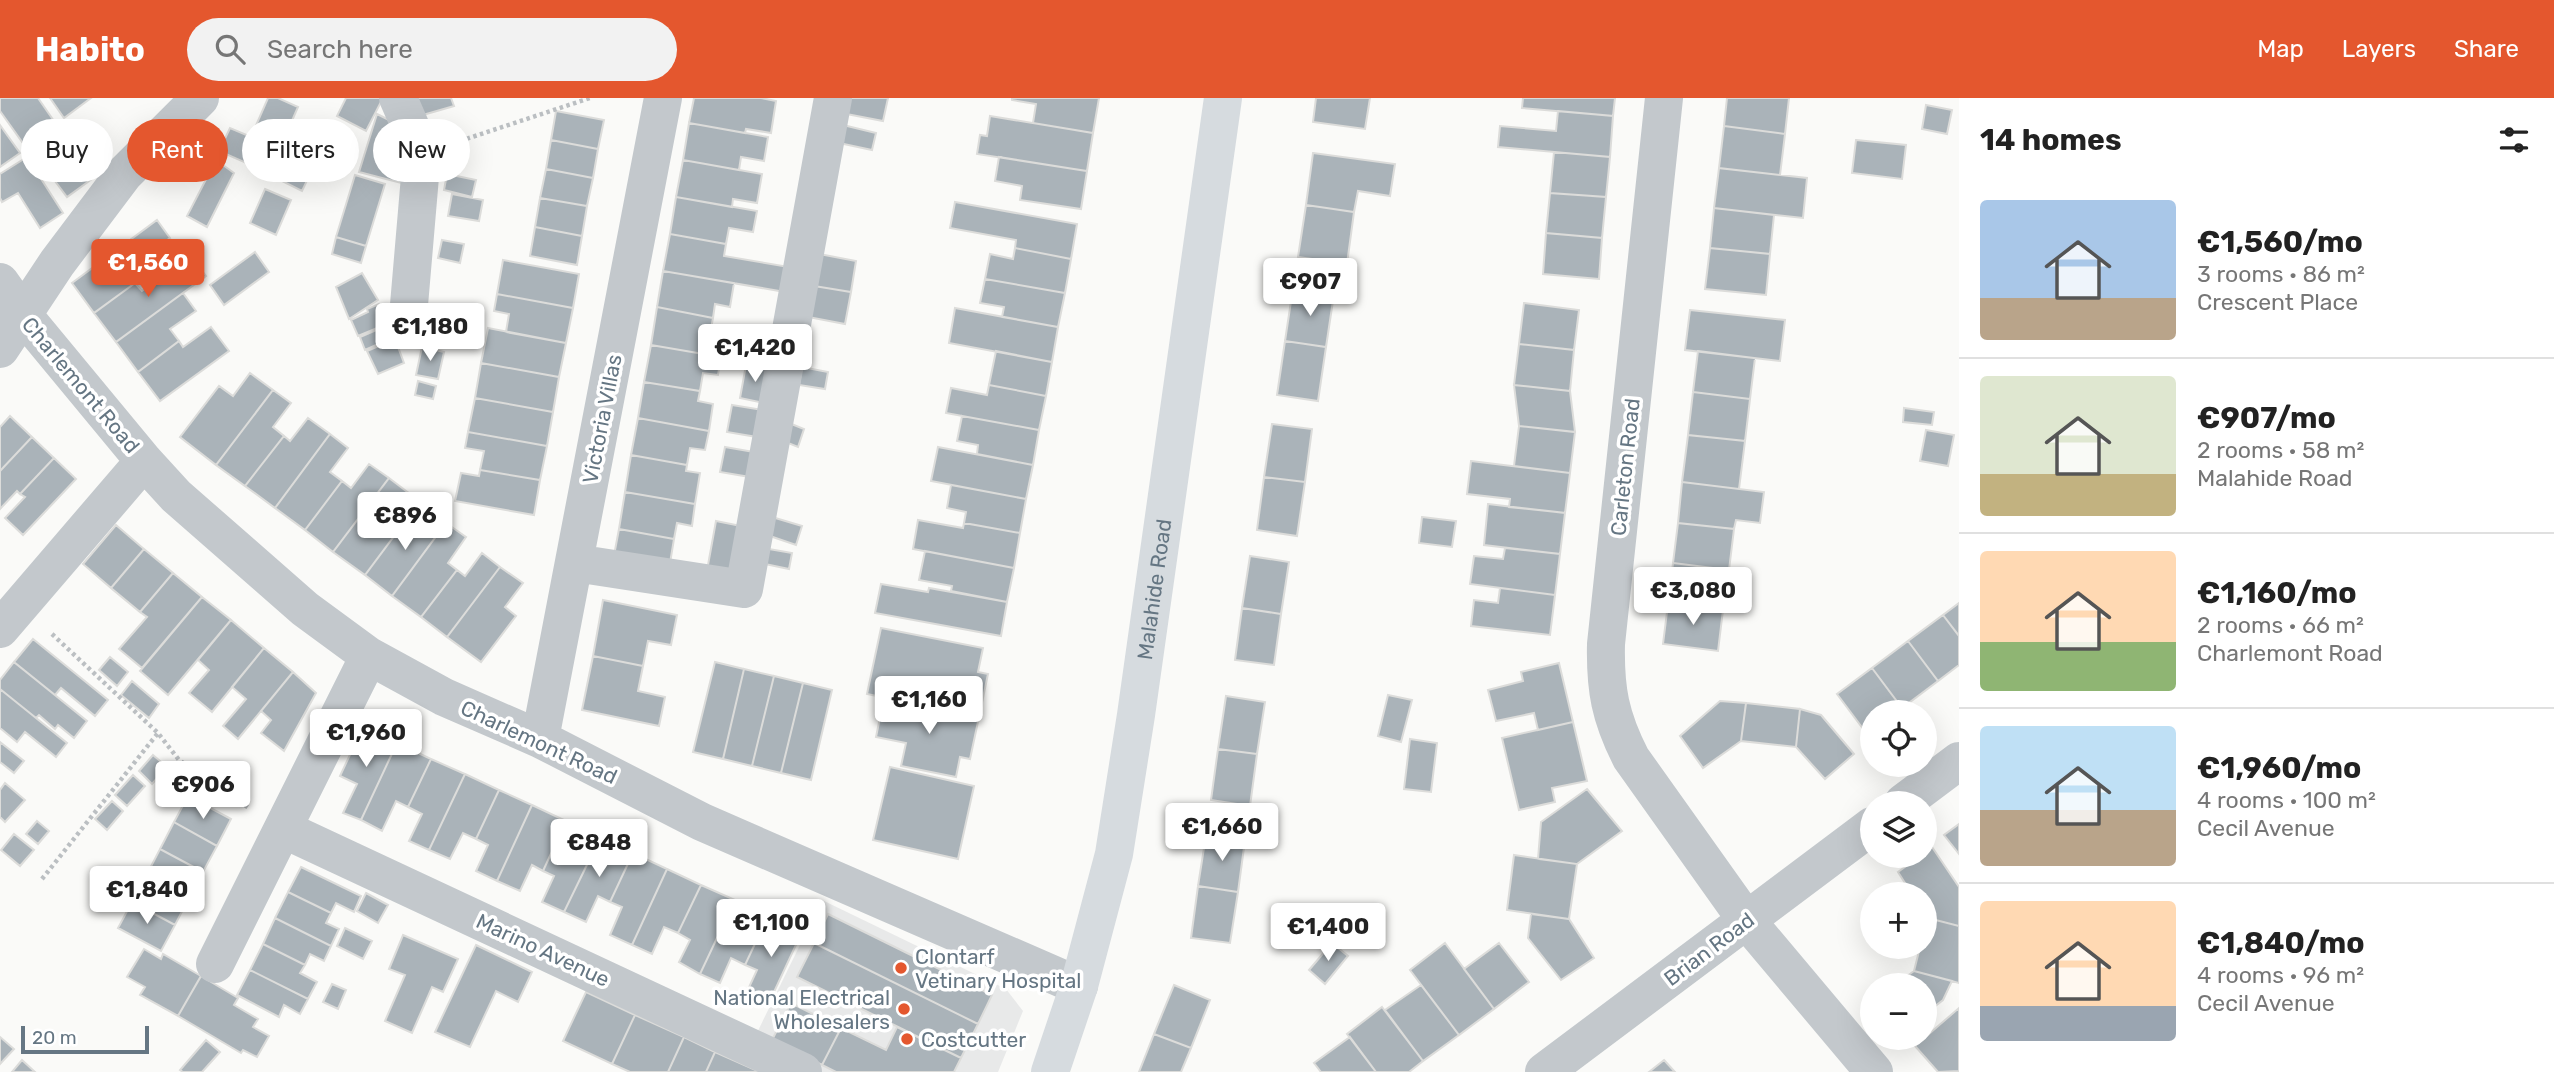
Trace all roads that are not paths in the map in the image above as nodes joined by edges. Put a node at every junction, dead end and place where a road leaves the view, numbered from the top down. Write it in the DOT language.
graph roads {
  1 [pos="200,98"];
  2 [pos="398,98"];
  3 [pos="663,98"];
  4 [pos="833,98"];
  5 [pos="1223,98"];
  6 [pos="1664,98"];
  7 [pos="0,282"];
  8 [pos="409,305"];
  9 [pos="24,316"];
  10 [pos="0,349"];
  11 [pos="144,461"];
  12 [pos="575,563"];
  13 [pos="10,617"];
  14 [pos="369,656"];
  15 [pos="540,739"];
  16 [pos="1959,761"];
  17 [pos="1919,791"];
  18 [pos="283,829"];
  19 [pos="1860,835"];
  20 [pos="1747,921"];
  21 [pos="215,964"];
  22 [pos="1079,986"];
  23 [pos="803,1072"];
  24 [pos="1049,1072"];
  25 [pos="1544,1072"];
  26 [pos="1874,1072"];
  1 -- 9 [label="street"];
  2 -- 8 [label="street"];
  3 -- 12 [label="street, Victoria Villas"];
  4 -- 12 [label="street"];
  5 -- 22 [label="main road, Malahide Road"];
  6 -- 20 [label="street, Carleton Road"];
  7 -- 9 [label="street, Charlemont Road"];
  9 -- 10 [label="street"];
  9 -- 11 [label="street, Charlemont Road"];
  11 -- 13 [label="street"];
  11 -- 14 [label="street, Charlemont Road"];
  12 -- 15 [label="street, Victoria Villas"];
  14 -- 15 [label="street, Charlemont Road"];
  14 -- 18 [label="street"];
  15 -- 22 [label="street, Charlemont Road"];
  16 -- 17 [label="street"];
  18 -- 21 [label="street"];
  18 -- 23 [label="street, Marino Avenue"];
  19 -- 20 [label="street, Brian Road"];
  20 -- 25 [label="street, Brian Road"];
  20 -- 26 [label="street, Carleton Road"];
  22 -- 24 [label="main road, Malahide Road"];
}
